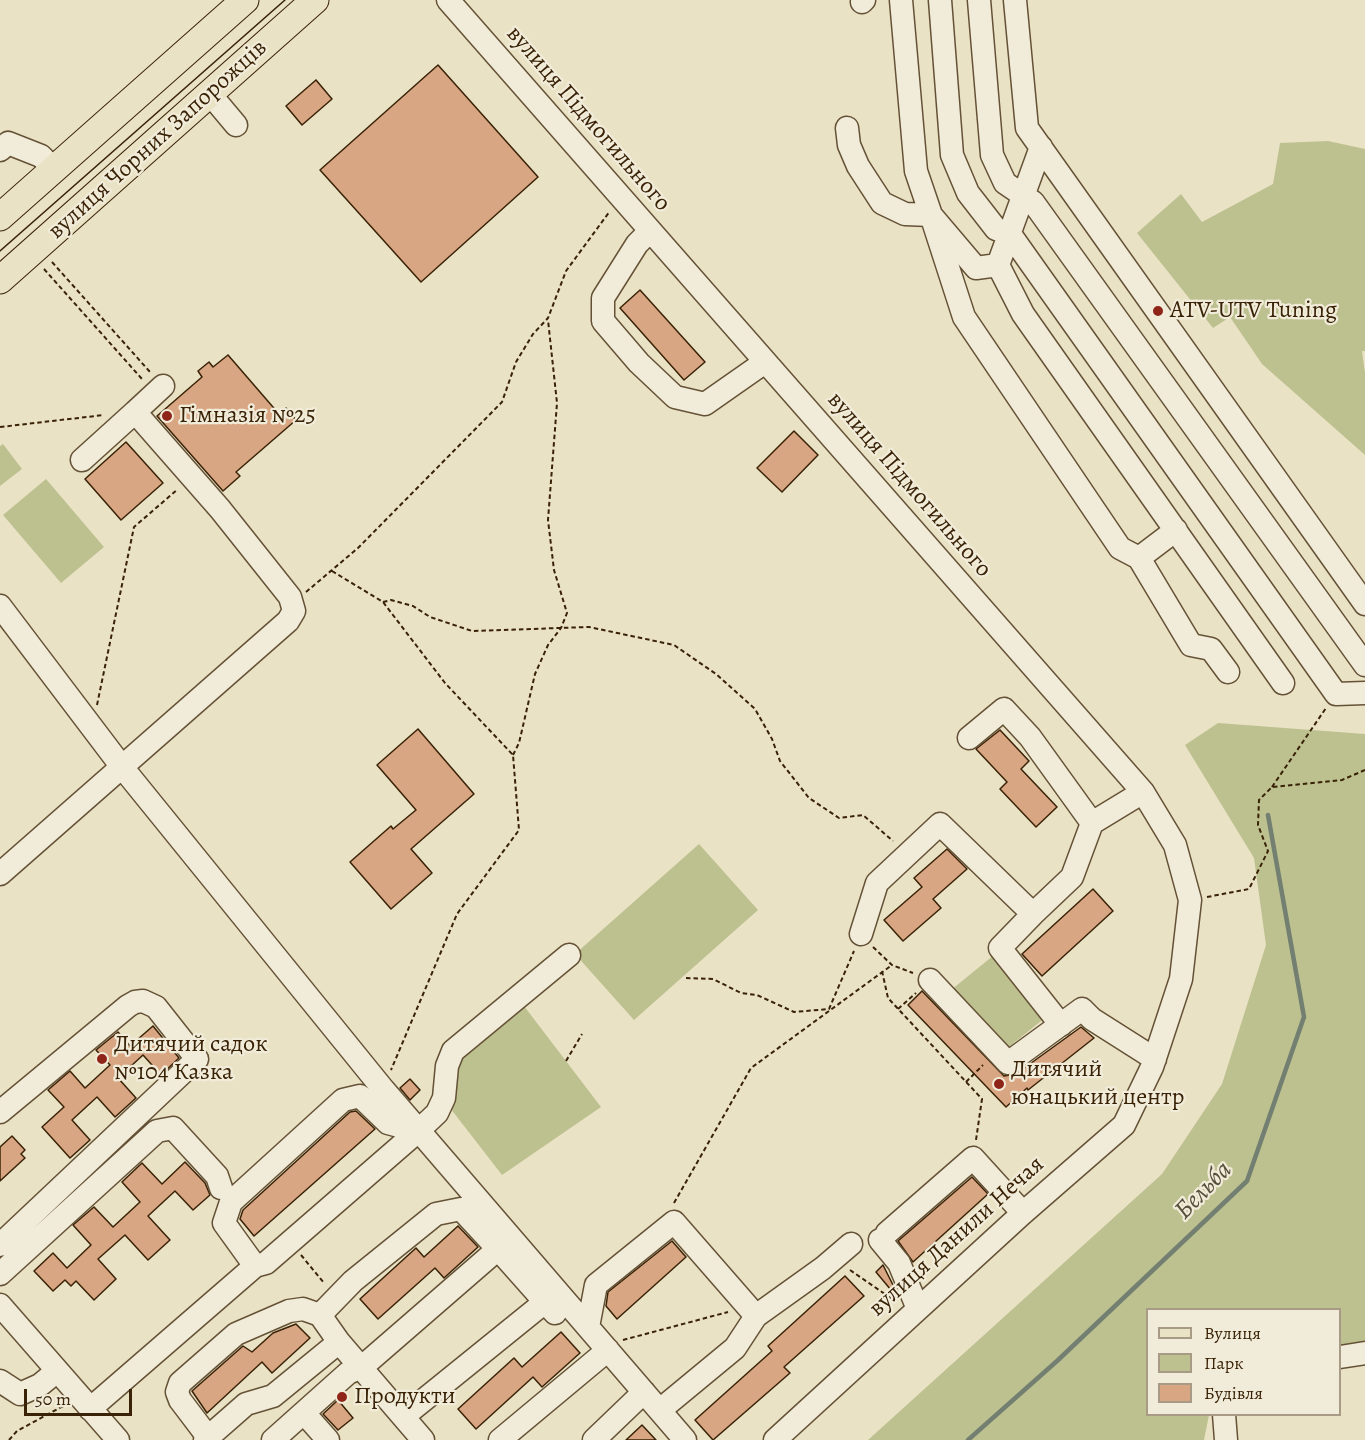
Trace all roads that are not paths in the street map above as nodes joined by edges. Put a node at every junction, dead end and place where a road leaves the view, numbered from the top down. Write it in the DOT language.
graph roads {
  1 [pos="245,0"];
  2 [pos="315,0"];
  3 [pos="448,0"];
  4 [pos="901,0"];
  5 [pos="940,0"];
  6 [pos="979,0"];
  7 [pos="1015,0"];
  8 [pos="210,94"];
  9 [pos="236,125"];
  10 [pos="847,128"];
  11 [pos="1041,147"];
  12 [pos="0,150"];
  13 [pos="54,169"];
  14 [pos="1024,196"];
  15 [pos="931,215"];
  16 [pos="0,217"];
  17 [pos="650,231"];
  18 [pos="1010,234"];
  19 [pos="998,265"];
  20 [pos="0,280"];
  21 [pos="765,362"];
  22 [pos="159,390"];
  23 [pos="135,412"];
  24 [pos="82,460"];
  25 [pos="1176,530"];
  26 [pos="1139,558"];
  27 [pos="1365,604"];
  28 [pos="0,606"];
  29 [pos="1365,665"];
  30 [pos="1228,672"];
  31 [pos="1283,683"];
  32 [pos="1365,693"];
  33 [pos="969,738"];
  34 [pos="122,767"];
  35 [pos="1143,792"];
  36 [pos="1092,823"];
  37 [pos="0,874"];
  38 [pos="1033,914"];
  39 [pos="861,934"];
  40 [pos="569,955"];
  41 [pos="930,980"];
  42 [pos="1061,1025"];
  43 [pos="1155,1059"];
  44 [pos="0,1112"];
  45 [pos="418,1131"];
  46 [pos="221,1188"];
  47 [pos="1023,1213"];
  48 [pos="851,1244"];
  49 [pos="0,1245"];
  50 [pos="498,1249"];
  51 [pos="255,1266"];
  52 [pos="0,1274"];
  53 [pos="545,1302"];
  54 [pos="0,1305"];
  55 [pos="915,1312"];
  56 [pos="320,1315"];
  57 [pos="756,1316"];
  58 [pos="588,1327"];
  59 [pos="339,1342"];
  60 [pos="603,1351"];
  61 [pos="1365,1353"];
  62 [pos="1341,1357"];
  63 [pos="362,1367"];
  64 [pos="57,1371"];
  65 [pos="0,1381"];
  66 [pos="644,1392"];
  67 [pos="85,1403"];
  68 [pos="660,1410"];
  69 [pos="304,1413"];
  70 [pos="404,1416"];
  71 [pos="1224,1416"];
  72 [pos="207,1439"];
  73 [pos="118,1440"];
  74 [pos="273,1440"];
  75 [pos="328,1440"];
  76 [pos="423,1440"];
  77 [pos="500,1440"];
  78 [pos="594,1440"];
  79 [pos="685,1440"];
  80 [pos="775,1440"];
  81 [pos="1226,1440"];
  1 -- 13 [label="main road, вулиця Чорних Запорожців"];
  2 -- 8 [label="main road, вулиця Чорних Запорожців"];
  3 -- 17 [label="street, вулиця Підмогильного"];
  4 -- 15 [label="street"];
  5 -- 18 [label="street"];
  6 -- 14 [label="street"];
  7 -- 11 [label="street"];
  8 -- 9 [label="street"];
  8 -- 20 [label="main road, вулиця Чорних Запорожців"];
  10 -- 15 [label="street"];
  11 -- 14 [label="street"];
  11 -- 27 [label="street"];
  12 -- 13 [label="street"];
  13 -- 16 [label="main road, вулиця Чорних Запорожців"];
  14 -- 18 [label="street"];
  14 -- 29 [label="street"];
  15 -- 19 [label="street"];
  15 -- 26 [label="street"];
  17 -- 21 [label="street, вулиця Підмогильного"];
  17 -- 21 [label="street"];
  18 -- 19 [label="street"];
  18 -- 32 [label="street"];
  19 -- 25 [label="street"];
  21 -- 35 [label="street, вулиця Підмогильного"];
  22 -- 23 [label="street"];
  23 -- 24 [label="street"];
  23 -- 34 [label="street"];
  25 -- 26 [label="street"];
  25 -- 31 [label="street"];
  26 -- 30 [label="street"];
  28 -- 34 [label="street"];
  33 -- 36 [label="street"];
  34 -- 37 [label="street"];
  34 -- 45 [label="street"];
  35 -- 36 [label="street"];
  35 -- 43 [label="street, вулиця Підмогильного"];
  36 -- 38 [label="street"];
  38 -- 39 [label="street"];
  38 -- 42 [label="street"];
  40 -- 45 [label="street"];
  41 -- 42 [label="street"];
  42 -- 43 [label="street"];
  43 -- 47 [label="street, вулиця Данили Нечая"];
  44 -- 49 [label="street"];
  45 -- 51 [label="street"];
  45 -- 51 [label="street"];
  45 -- 58 [label="street"];
  46 -- 52 [label="street"];
  47 -- 55 [label="street, вулиця Данили Нечая"];
  47 -- 55 [label="street"];
  48 -- 57 [label="street"];
  50 -- 53 [label="street"];
  50 -- 56 [label="street"];
  50 -- 63 [label="street"];
  51 -- 67 [label="street"];
  53 -- 60 [label="street"];
  53 -- 70 [label="street"];
  54 -- 64 [label="street"];
  55 -- 80 [label="street, вулиця Данили Нечая"];
  56 -- 59 [label="street"];
  56 -- 72 [label="street"];
  57 -- 58 [label="street"];
  57 -- 68 [label="street"];
  58 -- 60 [label="street"];
  59 -- 63 [label="street"];
  59 -- 72 [label="street"];
  60 -- 66 [label="street"];
  60 -- 77 [label="street"];
  61 -- 62 [label="street"];
  63 -- 69 [label="street"];
  63 -- 70 [label="street"];
  64 -- 65 [label="street"];
  64 -- 67 [label="street"];
  66 -- 68 [label="street"];
  66 -- 78 [label="street"];
  67 -- 73 [label="street"];
  68 -- 79 [label="street"];
  69 -- 74 [label="street"];
  69 -- 75 [label="street"];
  70 -- 76 [label="street"];
  71 -- 81 [label="street"];
}
